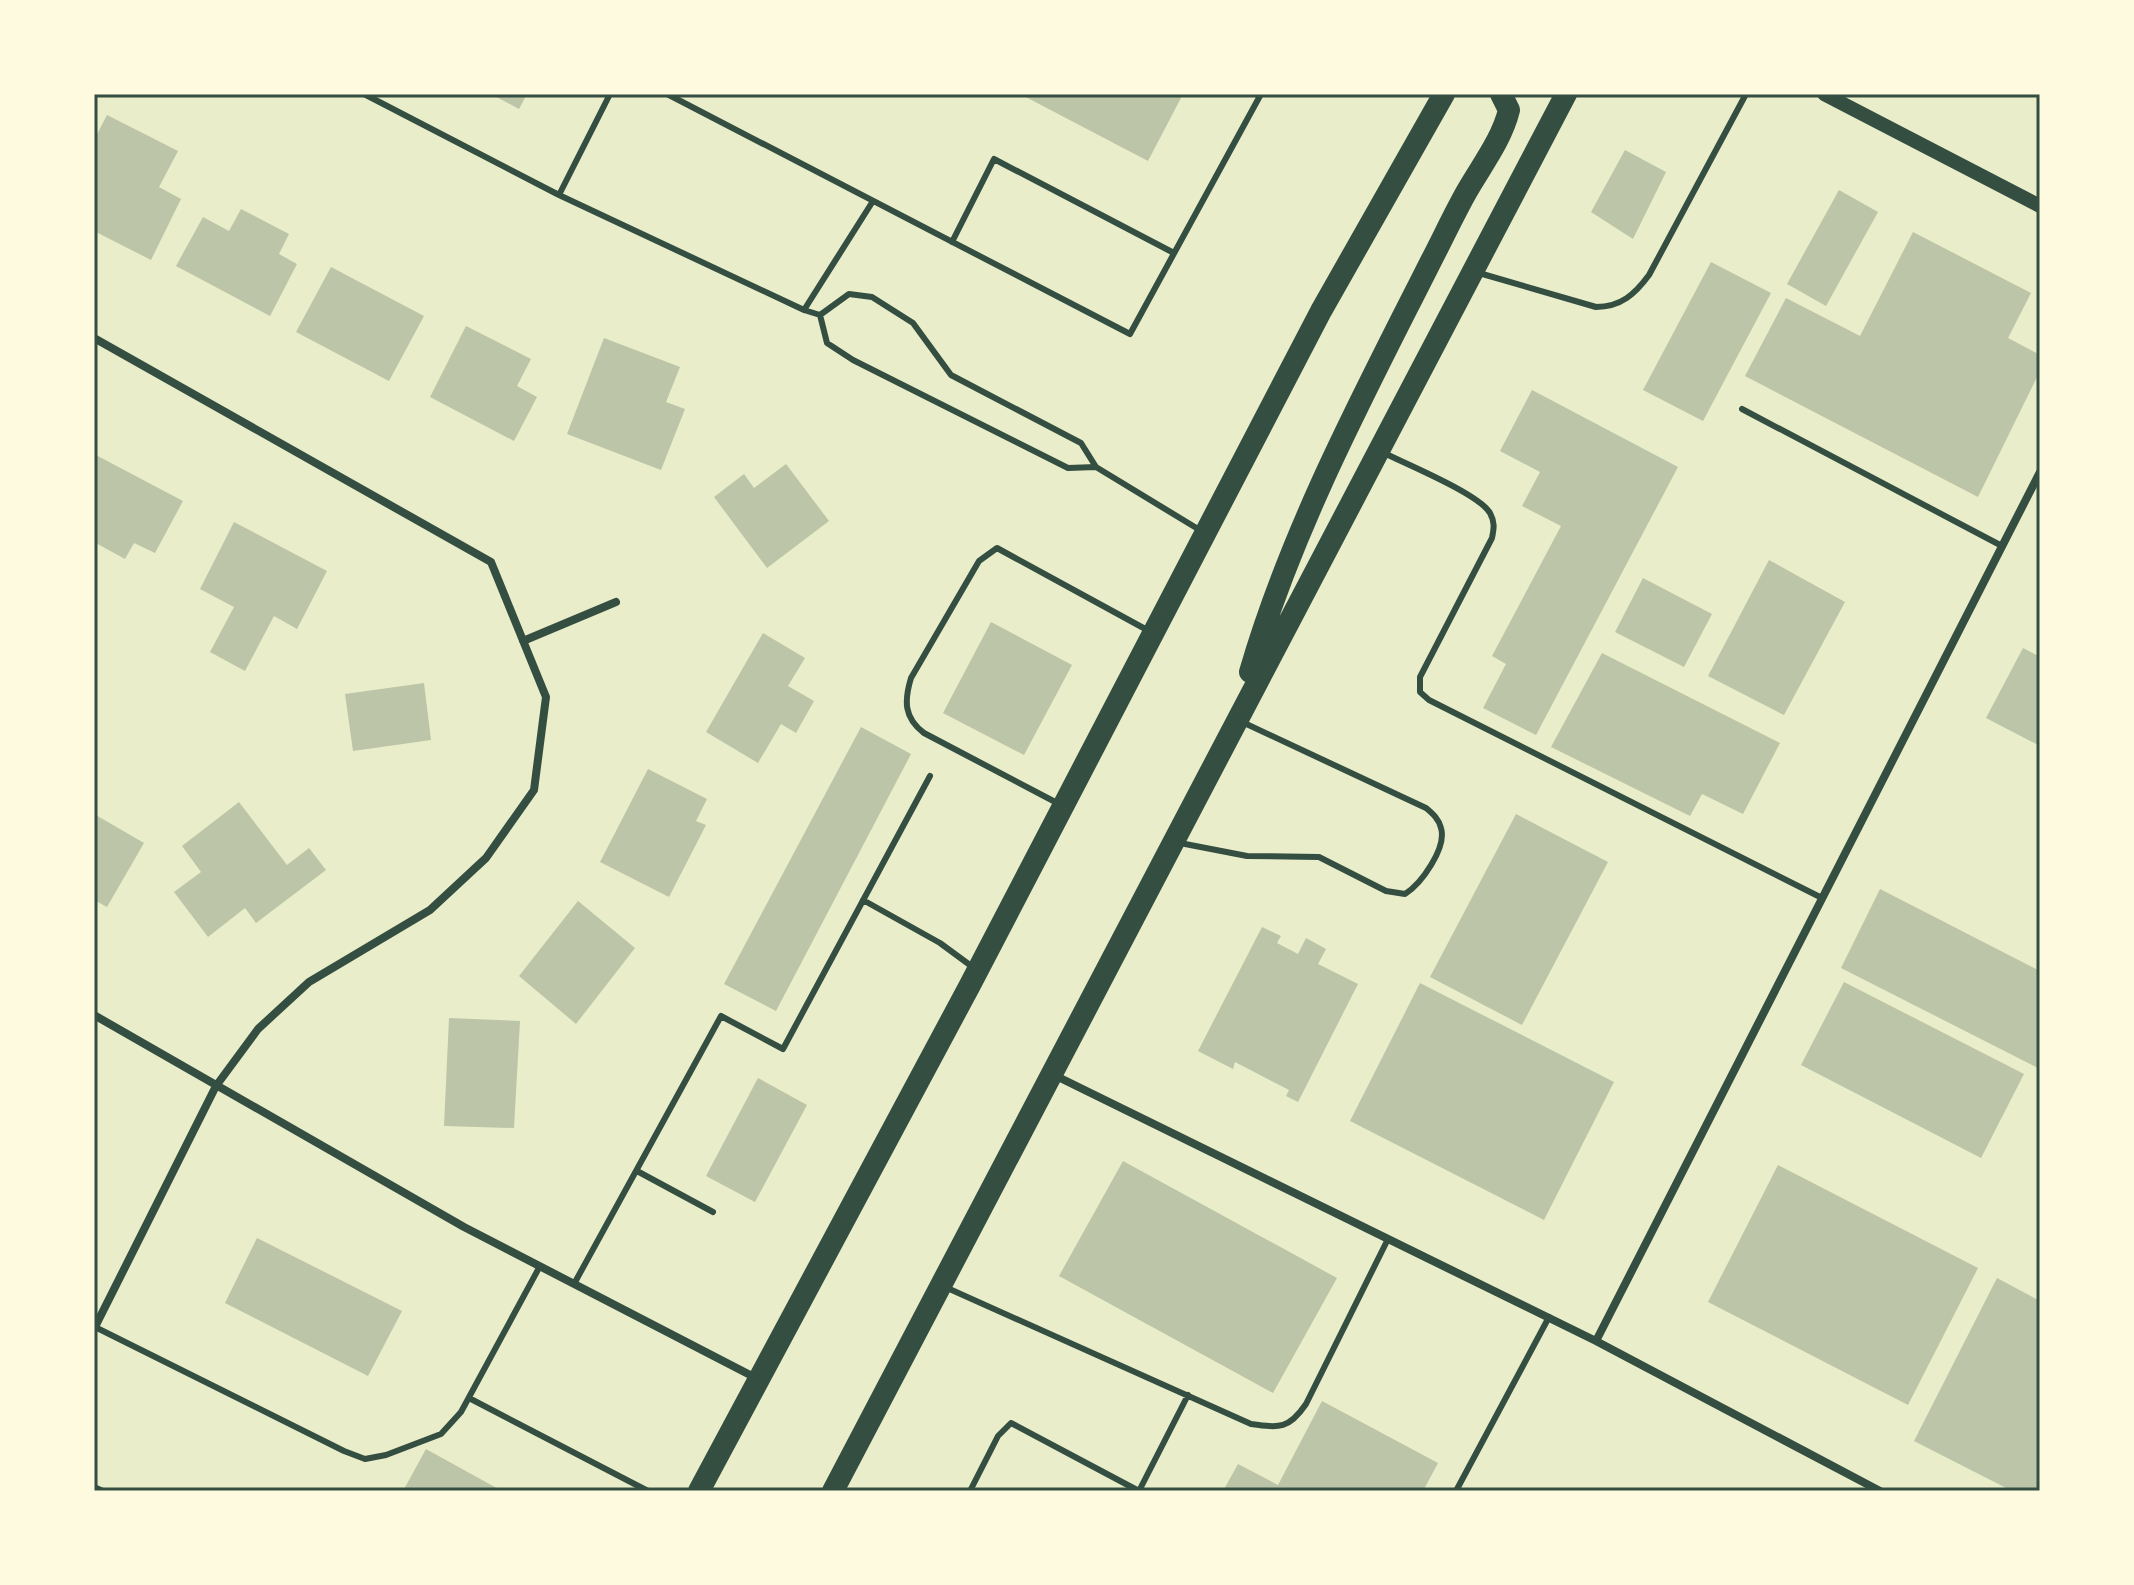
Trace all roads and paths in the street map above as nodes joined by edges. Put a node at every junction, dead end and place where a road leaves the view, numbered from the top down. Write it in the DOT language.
graph roads {
  1 [pos="364,94"];
  2 [pos="610,94"];
  3 [pos="667,94"];
  4 [pos="1261,94"];
  5 [pos="1444,94"];
  6 [pos="1501,94"];
  7 [pos="1566,94"];
  8 [pos="1746,94"];
  9 [pos="1824,94"];
  10 [pos="559,195"];
  11 [pos="873,201"];
  12 [pos="2040,206"];
  13 [pos="952,242"];
  14 [pos="1174,253"];
  15 [pos="1471,270"];
  16 [pos="804,310"];
  17 [pos="820,315"];
  18 [pos="94,338"];
  19 [pos="1742,409"];
  20 [pos="1377,449"];
  21 [pos="1096,467"];
  22 [pos="2040,472"];
  23 [pos="1205,533"];
  24 [pos="2002,546"];
  25 [pos="616,602"];
  26 [pos="1153,633"];
  27 [pos="523,641"];
  28 [pos="1236,719"];
  29 [pos="930,776"];
  30 [pos="1063,806"];
  31 [pos="1172,842"];
  32 [pos="1822,898"];
  33 [pos="863,900"];
  34 [pos="977,970"];
  35 [pos="94,1015"];
  36 [pos="1052,1074"];
  37 [pos="216,1086"];
  38 [pos="637,1171"];
  39 [pos="713,1212"];
  40 [pos="1388,1239"];
  41 [pos="540,1266"];
  42 [pos="574,1284"];
  43 [pos="941,1285"];
  44 [pos="1549,1317"];
  45 [pos="95,1328"];
  46 [pos="1596,1341"];
  47 [pos="760,1380"];
  48 [pos="1188,1395"];
  49 [pos="469,1398"];
  50 [pos="94,1487"];
  51 [pos="103,1491"];
  52 [pos="648,1491"];
  53 [pos="699,1491"];
  54 [pos="833,1491"];
  55 [pos="970,1491"];
  56 [pos="1139,1491"];
  57 [pos="1456,1491"];
  58 [pos="1880,1491"];
  1 -- 10 [label="lane"];
  2 -- 10 [label="lane"];
  3 -- 11 [label="lane"];
  4 -- 14 [label="lane"];
  5 -- 23 [label="highway"];
  6 -- 28 [label="highway"];
  7 -- 15 [label="highway"];
  8 -- 15 [label="lane"];
  9 -- 12 [label="street"];
  10 -- 16 [label="lane"];
  11 -- 13 [label="lane"];
  11 -- 16 [label="lane"];
  13 -- 14 [label="lane"];
  13 -- 14 [label="lane"];
  15 -- 20 [label="highway"];
  16 -- 17 [label="lane"];
  17 -- 21 [label="lane"];
  17 -- 21 [label="lane"];
  18 -- 27 [label="street"];
  19 -- 24 [label="lane"];
  20 -- 28 [label="highway"];
  20 -- 32 [label="lane"];
  21 -- 23 [label="lane"];
  22 -- 24 [label="street"];
  23 -- 26 [label="highway"];
  24 -- 32 [label="street"];
  25 -- 27 [label="street"];
  26 -- 30 [label="highway"];
  26 -- 30 [label="lane"];
  27 -- 37 [label="street"];
  28 -- 31 [label="highway"];
  28 -- 31 [label="lane"];
  29 -- 33 [label="lane"];
  30 -- 34 [label="highway"];
  31 -- 36 [label="highway"];
  32 -- 46 [label="street"];
  33 -- 34 [label="lane"];
  33 -- 38 [label="lane"];
  34 -- 47 [label="highway"];
  35 -- 37 [label="street"];
  36 -- 40 [label="street"];
  36 -- 43 [label="highway"];
  37 -- 41 [label="street"];
  37 -- 45 [label="street"];
  38 -- 39 [label="lane"];
  38 -- 42 [label="lane"];
  40 -- 44 [label="street"];
  40 -- 48 [label="lane"];
  41 -- 42 [label="street"];
  41 -- 49 [label="lane"];
  42 -- 47 [label="street"];
  43 -- 48 [label="lane"];
  43 -- 54 [label="highway"];
  44 -- 46 [label="street"];
  44 -- 57 [label="lane"];
  45 -- 49 [label="lane"];
  46 -- 58 [label="street"];
  47 -- 53 [label="highway"];
  48 -- 56 [label="lane"];
  49 -- 52 [label="lane"];
  50 -- 51 [label="lane"];
  55 -- 56 [label="lane"];
}
